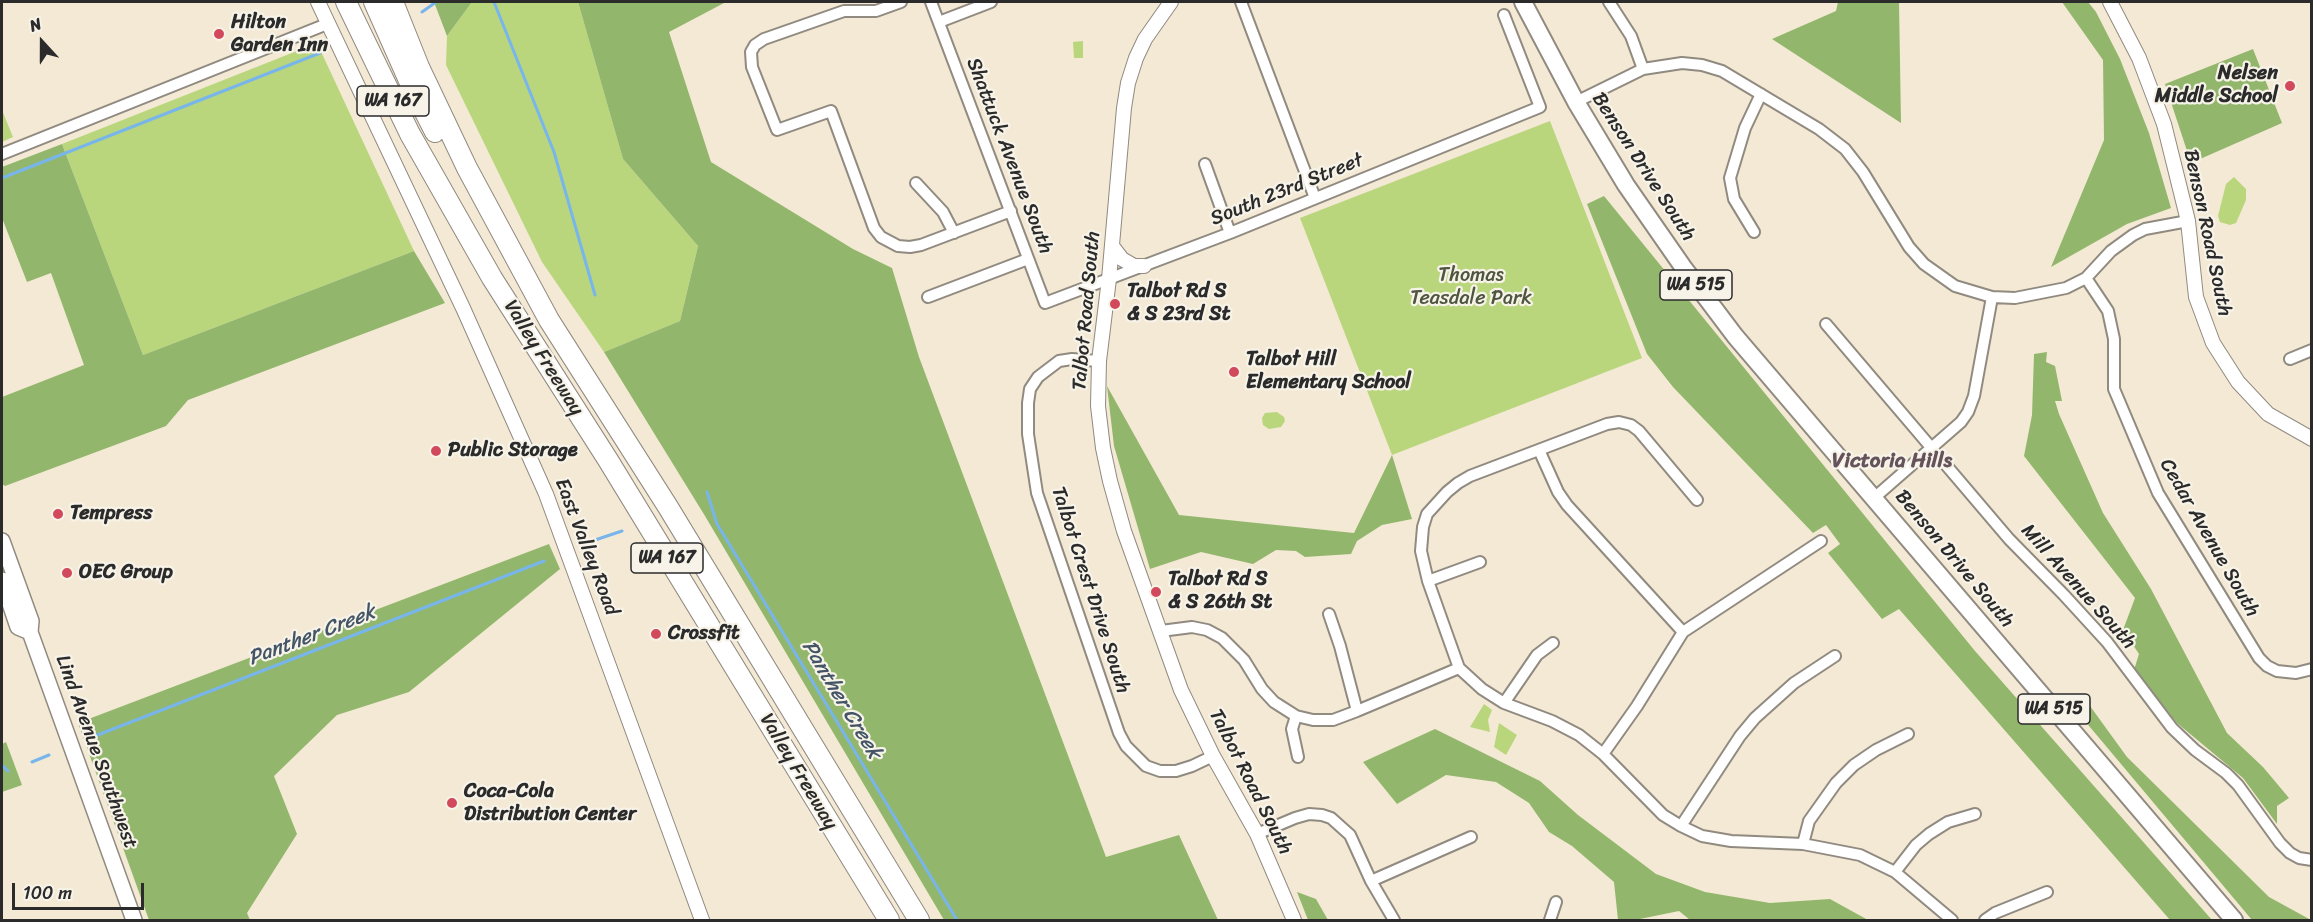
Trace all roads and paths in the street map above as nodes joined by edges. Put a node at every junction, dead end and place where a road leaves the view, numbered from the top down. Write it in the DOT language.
graph roads {
  1 [pos="318,2"];
  2 [pos="346,2"];
  3 [pos="363,2"];
  4 [pos="374,2"];
  5 [pos="393,2"];
  6 [pos="901,2"];
  7 [pos="931,2"];
  8 [pos="991,2"];
  9 [pos="1241,2"];
  10 [pos="1523,2"];
  11 [pos="1609,2"];
  12 [pos="2110,2"];
  13 [pos="1167,3"];
  14 [pos="1504,15"];
  15 [pos="939,22"];
  16 [pos="327,24"];
  17 [pos="1643,69"];
  18 [pos="1761,94"];
  19 [pos="1576,102"];
  20 [pos="2,154"];
  21 [pos="1205,164"];
  22 [pos="916,183"];
  23 [pos="445,197"];
  24 [pos="1316,198"];
  25 [pos="1011,211"];
  26 [pos="2188,221"];
  27 [pos="1754,232"];
  28 [pos="954,233"];
  29 [pos="1230,233"];
  30 [pos="1112,246"];
  31 [pos="1028,259"];
  32 [pos="1144,266"];
  33 [pos="2086,278"];
  34 [pos="1109,279"];
  35 [pos="928,297"];
  36 [pos="1992,297"];
  37 [pos="1045,303"];
  38 [pos="549,320"];
  39 [pos="1826,324"];
  40 [pos="2312,350"];
  41 [pos="2290,358"];
  42 [pos="1099,361"];
  43 [pos="2312,439"];
  44 [pos="1930,448"];
  45 [pos="1539,450"];
  46 [pos="1874,498"];
  47 [pos="1697,500"];
  48 [pos="2,541"];
  49 [pos="1821,541"];
  50 [pos="1480,562"];
  51 [pos="2,580"];
  52 [pos="1428,580"];
  53 [pos="1329,614"];
  54 [pos="1161,631"];
  55 [pos="30,632"];
  56 [pos="1683,632"];
  57 [pos="1554,643"];
  58 [pos="1835,656"];
  59 [pos="1460,668"];
  60 [pos="2312,669"];
  61 [pos="1504,703"];
  62 [pos="1357,711"];
  63 [pos="1296,716"];
  64 [pos="1908,734"];
  65 [pos="1603,754"];
  66 [pos="1213,756"];
  67 [pos="1298,757"];
  68 [pos="1975,814"];
  69 [pos="1681,826"];
  70 [pos="1257,834"];
  71 [pos="1471,837"];
  72 [pos="1803,844"];
  73 [pos="2312,860"];
  74 [pos="1895,872"];
  75 [pos="1371,881"];
  76 [pos="2047,892"];
  77 [pos="1556,902"];
  78 [pos="134,921"];
  79 [pos="702,921"];
  80 [pos="889,921"];
  81 [pos="919,921"];
  82 [pos="1294,921"];
  83 [pos="1394,921"];
  84 [pos="1550,921"];
  85 [pos="1952,921"];
  86 [pos="1985,921"];
  87 [pos="2234,921"];
  1 -- 16 [label="street, East Valley Road"];
  2 -- 23 [label="highway, Valley Freeway / WA 167"];
  3 -- 23 [label="highway"];
  4 -- 38 [label="highway"];
  5 -- 38 [label="highway, Valley Freeway / WA 167"];
  6 -- 28 [label="street"];
  7 -- 15 [label="street, Shattuck Avenue South"];
  8 -- 15 [label="street"];
  9 -- 24 [label="street"];
  10 -- 19 [label="main road, Benson Drive South / WA 515"];
  11 -- 17 [label="street"];
  12 -- 26 [label="street, Benson Road South"];
  13 -- 30 [label="street, Talbot Road South"];
  14 -- 24 [label="street, South 23rd Street"];
  15 -- 25 [label="street, Shattuck Avenue South"];
  16 -- 20 [label="street"];
  16 -- 79 [label="street, East Valley Road"];
  17 -- 18 [label="street"];
  17 -- 19 [label="street"];
  18 -- 27 [label="street"];
  18 -- 36 [label="street"];
  19 -- 46 [label="main road, Benson Drive South / WA 515"];
  21 -- 29 [label="street"];
  22 -- 28 [label="street"];
  23 -- 80 [label="highway, Valley Freeway / WA 167"];
  24 -- 29 [label="street, South 23rd Street"];
  25 -- 28 [label="street"];
  25 -- 31 [label="street, Shattuck Avenue South"];
  26 -- 33 [label="street"];
  26 -- 43 [label="street, Benson Road South"];
  29 -- 32 [label="street, South 23rd Street"];
  30 -- 32 [label="street"];
  30 -- 34 [label="street, Talbot Road South"];
  31 -- 35 [label="street"];
  31 -- 37 [label="street, Shattuck Avenue South"];
  32 -- 34 [label="street, South 23rd Street"];
  33 -- 36 [label="street"];
  33 -- 60 [label="street, Cedar Avenue South"];
  34 -- 37 [label="street, South 23rd Street"];
  34 -- 42 [label="street, Talbot Road South"];
  36 -- 44 [label="street"];
  38 -- 81 [label="highway, Valley Freeway / WA 167"];
  39 -- 44 [label="street, Mill Avenue South"];
  40 -- 41 [label="street"];
  42 -- 54 [label="street, Talbot Road South"];
  42 -- 66 [label="street, Talbot Crest Drive South"];
  44 -- 46 [label="street"];
  44 -- 73 [label="street, Mill Avenue South"];
  45 -- 47 [label="street"];
  45 -- 52 [label="street"];
  45 -- 56 [label="street"];
  46 -- 87 [label="main road, Benson Drive South / WA 515"];
  48 -- 55 [label="main road, Lind Avenue Southwest"];
  49 -- 56 [label="street"];
  50 -- 52 [label="street"];
  51 -- 55 [label="main road, Lind Avenue Southwest"];
  52 -- 59 [label="street"];
  53 -- 62 [label="street"];
  54 -- 63 [label="street"];
  54 -- 66 [label="street, Talbot Road South"];
  55 -- 78 [label="main road, Lind Avenue Southwest"];
  56 -- 65 [label="street"];
  57 -- 61 [label="street"];
  58 -- 69 [label="street"];
  59 -- 61 [label="street"];
  59 -- 62 [label="street"];
  61 -- 65 [label="street"];
  62 -- 63 [label="street"];
  63 -- 67 [label="street"];
  64 -- 72 [label="street"];
  65 -- 69 [label="street"];
  66 -- 70 [label="street, Talbot Road South"];
  68 -- 74 [label="street"];
  69 -- 72 [label="street"];
  70 -- 75 [label="street"];
  70 -- 82 [label="street, Talbot Road South"];
  71 -- 75 [label="street"];
  72 -- 74 [label="street"];
  74 -- 85 [label="street"];
  75 -- 83 [label="street"];
  76 -- 86 [label="street"];
  77 -- 84 [label="street"];
}
